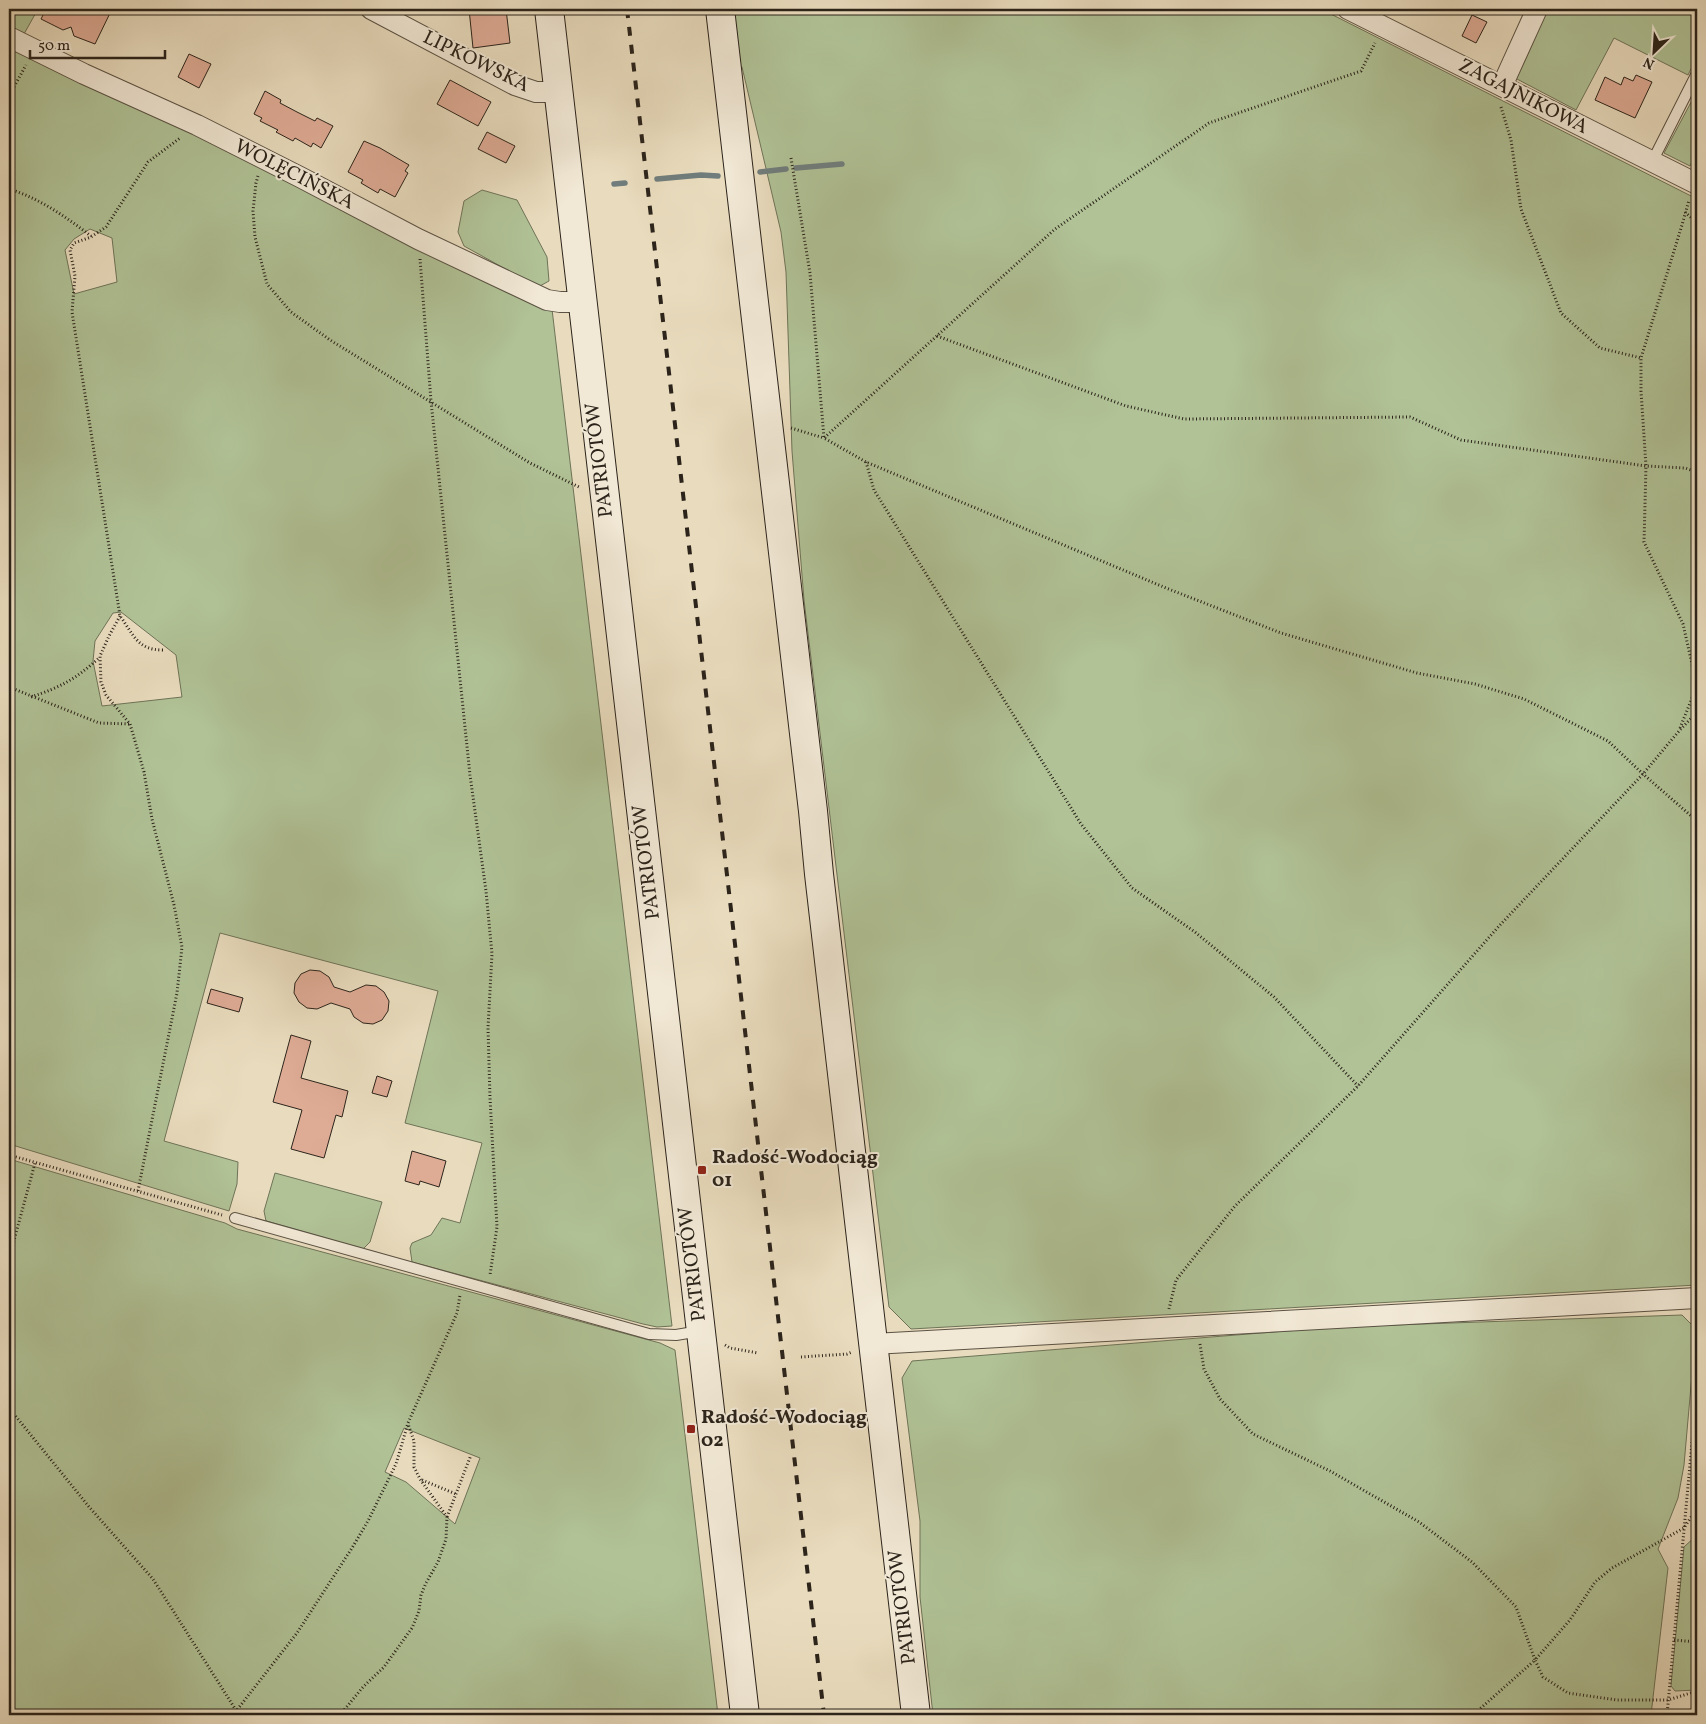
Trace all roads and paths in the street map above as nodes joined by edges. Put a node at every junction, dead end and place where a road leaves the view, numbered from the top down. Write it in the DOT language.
graph roads {
  1 [pos="370,9"];
  2 [pos="549,9"];
  3 [pos="720,9"];
  4 [pos="1348,9"];
  5 [pos="1537,9"];
  6 [pos="1383,26"];
  7 [pos="9,36"];
  8 [pos="35,50"];
  9 [pos="1697,73"];
  10 [pos="1502,86"];
  11 [pos="558,92"];
  12 [pos="9,96"];
  13 [pos="197,125"];
  14 [pos="791,158"];
  15 [pos="265,159"];
  16 [pos="1652,162"];
  17 [pos="1695,183"];
  18 [pos="9,189"];
  19 [pos="1686,212"];
  20 [pos="1697,222"];
  21 [pos="91,237"];
  22 [pos="418,240"];
  23 [pos="582,302"];
  24 [pos="937,336"];
  25 [pos="1641,358"];
  26 [pos="431,401"];
  27 [pos="767,418"];
  28 [pos="824,438"];
  29 [pos="866,462"];
  30 [pos="1646,466"];
  31 [pos="1697,472"];
  32 [pos="581,488"];
  33 [pos="120,616"];
  34 [pos="163,650"];
  35 [pos="100,656"];
  36 [pos="9,687"];
  37 [pos="30,697"];
  38 [pos="1697,712"];
  39 [pos="130,724"];
  40 [pos="1679,731"];
  41 [pos="1643,774"];
  42 [pos="1697,821"];
  43 [pos="1358,1086"];
  44 [pos="9,1155"];
  45 [pos="36,1163"];
  46 [pos="138,1191"];
  47 [pos="235,1218"];
  48 [pos="9,1258"];
  49 [pos="457,1280"];
  50 [pos="488,1288"];
  51 [pos="1697,1298"];
  52 [pos="1196,1326"];
  53 [pos="1166,1327"];
  54 [pos="701,1331"];
  55 [pos="873,1344"];
  56 [pos="758,1353"];
  57 [pos="801,1357"];
  58 [pos="1697,1388"];
  59 [pos="9,1408"];
  60 [pos="408,1423"];
  61 [pos="1695,1430"];
  62 [pos="471,1456"];
  63 [pos="420,1479"];
  64 [pos="456,1494"];
  65 [pos="1697,1508"];
  66 [pos="447,1516"];
  67 [pos="1684,1528"];
  68 [pos="1674,1640"];
  69 [pos="1697,1642"];
  70 [pos="1536,1660"];
  71 [pos="1697,1692"];
  72 [pos="1668,1700"];
  73 [pos="236,1711"];
  74 [pos="233,1715"];
  75 [pos="238,1715"];
  76 [pos="340,1715"];
  77 [pos="745,1715"];
  78 [pos="916,1715"];
  79 [pos="1473,1715"];
  80 [pos="1667,1715"];
  1 -- 11 [label="street, LIPKOWSKA"];
  2 -- 11 [label="main road, PATRIOTÓW"];
  3 -- 27 [label="main road, PATRIOTÓW"];
  4 -- 6 [label="street, ZAGAJNIKOWA"];
  5 -- 10 [label="street"];
  6 -- 10 [label="street, ZAGAJNIKOWA"];
  6 -- 24 [label="path"];
  7 -- 8 [label="street, WOLĘCIŃSKA"];
  8 -- 12 [label="path"];
  8 -- 13 [label="street, WOLĘCIŃSKA"];
  9 -- 16 [label="lane"];
  10 -- 16 [label="street, ZAGAJNIKOWA"];
  10 -- 25 [label="path"];
  11 -- 23 [label="main road, PATRIOTÓW"];
  13 -- 15 [label="street, WOLĘCIŃSKA"];
  13 -- 21 [label="path"];
  14 -- 28 [label="path"];
  15 -- 22 [label="street, WOLĘCIŃSKA"];
  15 -- 26 [label="path"];
  16 -- 17 [label="street, ZAGAJNIKOWA"];
  17 -- 19 [label="path"];
  18 -- 21 [label="path"];
  19 -- 20 [label="path"];
  19 -- 25 [label="path"];
  21 -- 33 [label="path"];
  22 -- 23 [label="street, WOLĘCIŃSKA"];
  22 -- 26 [label="path"];
  23 -- 54 [label="main road, PATRIOTÓW"];
  24 -- 28 [label="path"];
  24 -- 30 [label="path"];
  25 -- 30 [label="path"];
  26 -- 32 [label="path"];
  26 -- 50 [label="path"];
  27 -- 28 [label="path"];
  27 -- 55 [label="main road, PATRIOTÓW"];
  28 -- 29 [label="path"];
  29 -- 41 [label="path"];
  29 -- 43 [label="path"];
  30 -- 31 [label="path"];
  30 -- 40 [label="path"];
  33 -- 34 [label="path"];
  33 -- 35 [label="path"];
  35 -- 37 [label="path"];
  35 -- 39 [label="path"];
  36 -- 37 [label="path"];
  37 -- 39 [label="path"];
  38 -- 40 [label="path"];
  39 -- 46 [label="path"];
  40 -- 41 [label="path"];
  41 -- 42 [label="path"];
  41 -- 43 [label="path"];
  43 -- 53 [label="path"];
  44 -- 45 [label="path"];
  45 -- 46 [label="path"];
  45 -- 48 [label="path"];
  46 -- 47 [label="path"];
  47 -- 49 [label="lane"];
  49 -- 50 [label="lane"];
  49 -- 60 [label="path"];
  50 -- 54 [label="lane"];
  51 -- 52 [label="street"];
  52 -- 53 [label="street"];
  52 -- 70 [label="path"];
  53 -- 55 [label="street"];
  54 -- 56 [label="path"];
  54 -- 77 [label="main road, PATRIOTÓW"];
  55 -- 57 [label="path"];
  55 -- 78 [label="main road, PATRIOTÓW"];
  58 -- 61 [label="path"];
  59 -- 73 [label="path"];
  60 -- 63 [label="path"];
  60 -- 73 [label="path"];
  61 -- 67 [label="path"];
  62 -- 64 [label="path"];
  63 -- 64 [label="path"];
  63 -- 66 [label="path"];
  64 -- 66 [label="path"];
  65 -- 67 [label="path"];
  66 -- 76 [label="path"];
  67 -- 68 [label="path"];
  67 -- 70 [label="path"];
  68 -- 69 [label="path"];
  68 -- 72 [label="path"];
  70 -- 72 [label="path"];
  70 -- 79 [label="path"];
  71 -- 72 [label="path"];
  72 -- 80 [label="path"];
  73 -- 74 [label="path"];
  73 -- 75 [label="path"];
}
